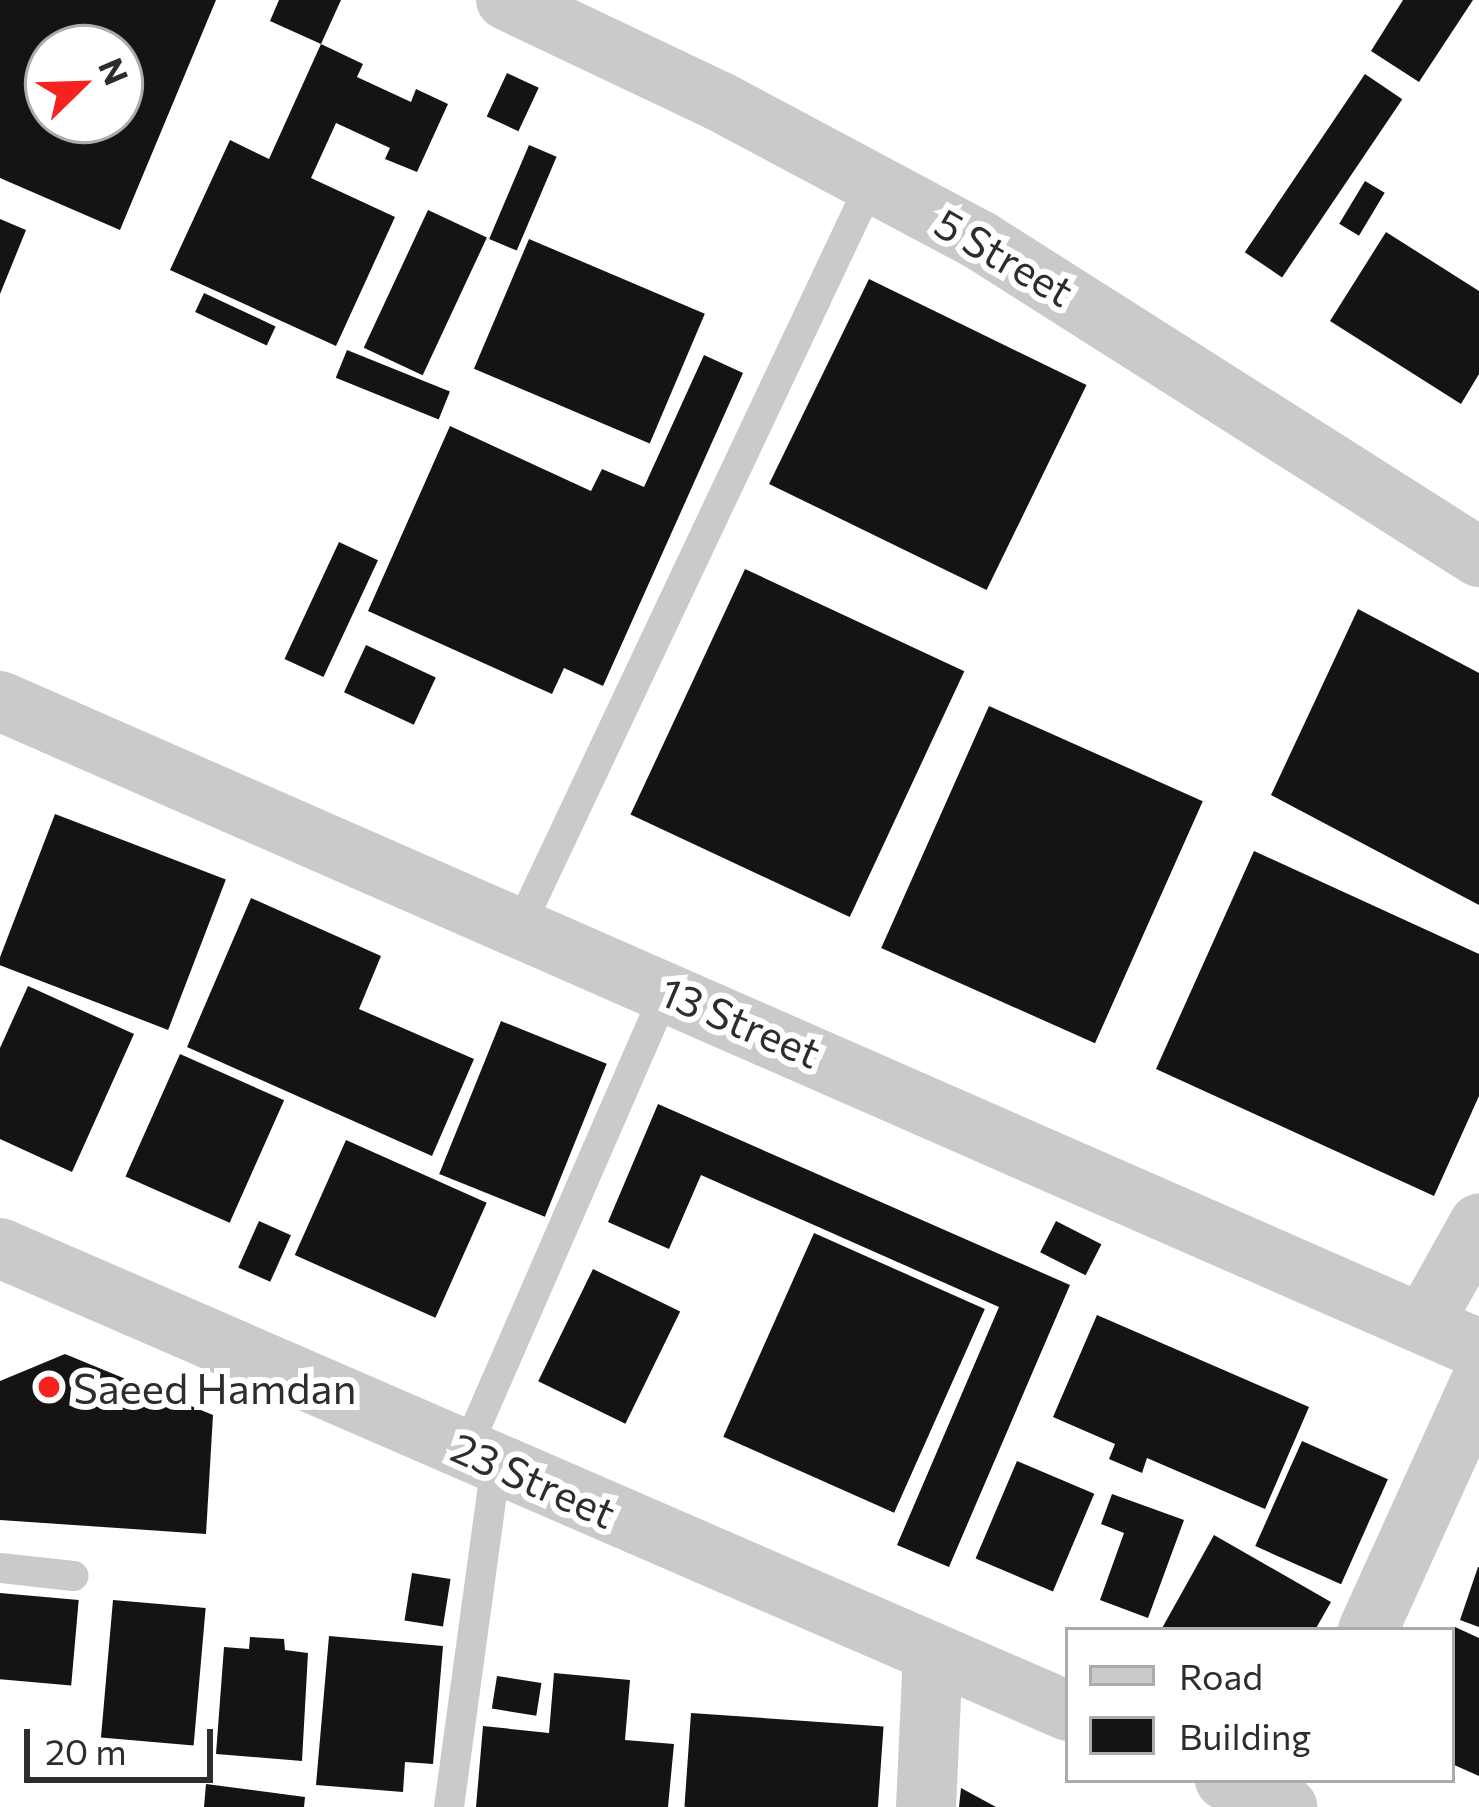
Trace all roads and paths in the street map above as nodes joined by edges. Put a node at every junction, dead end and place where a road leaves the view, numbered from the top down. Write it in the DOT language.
graph roads {
  1 [pos="506,0"];
  2 [pos="872,181"];
  3 [pos="1479,556"];
  4 [pos="0,701"];
  5 [pos="520,926"];
  6 [pos="667,989"];
  7 [pos="1479,1224"];
  8 [pos="0,1248"];
  9 [pos="1424,1324"];
  10 [pos="1479,1349"];
  11 [pos="1479,1385"];
  12 [pos="481,1456"];
  13 [pos="0,1568"];
  14 [pos="74,1576"];
  15 [pos="1369,1627"];
  16 [pos="933,1653"];
  17 [pos="1065,1711"];
  18 [pos="1233,1783"];
  19 [pos="449,1807"];
  20 [pos="926,1807"];
  21 [pos="1287,1807"];
  1 -- 2 [label="street, 5 Street"];
  2 -- 3 [label="street, 5 Street"];
  2 -- 5 [label="lane"];
  4 -- 5 [label="street, 13 Street"];
  5 -- 6 [label="street, 13 Street"];
  6 -- 9 [label="street, 13 Street"];
  6 -- 12 [label="lane"];
  7 -- 9 [label="street"];
  8 -- 12 [label="street, 23 Street"];
  9 -- 10 [label="street, 13 Street"];
  11 -- 15 [label="street"];
  12 -- 16 [label="street, 23 Street"];
  12 -- 19 [label="lane"];
  13 -- 14 [label="lane"];
  16 -- 17 [label="street, 23 Street"];
  16 -- 20 [label="street"];
  18 -- 21 [label="street"];
}
